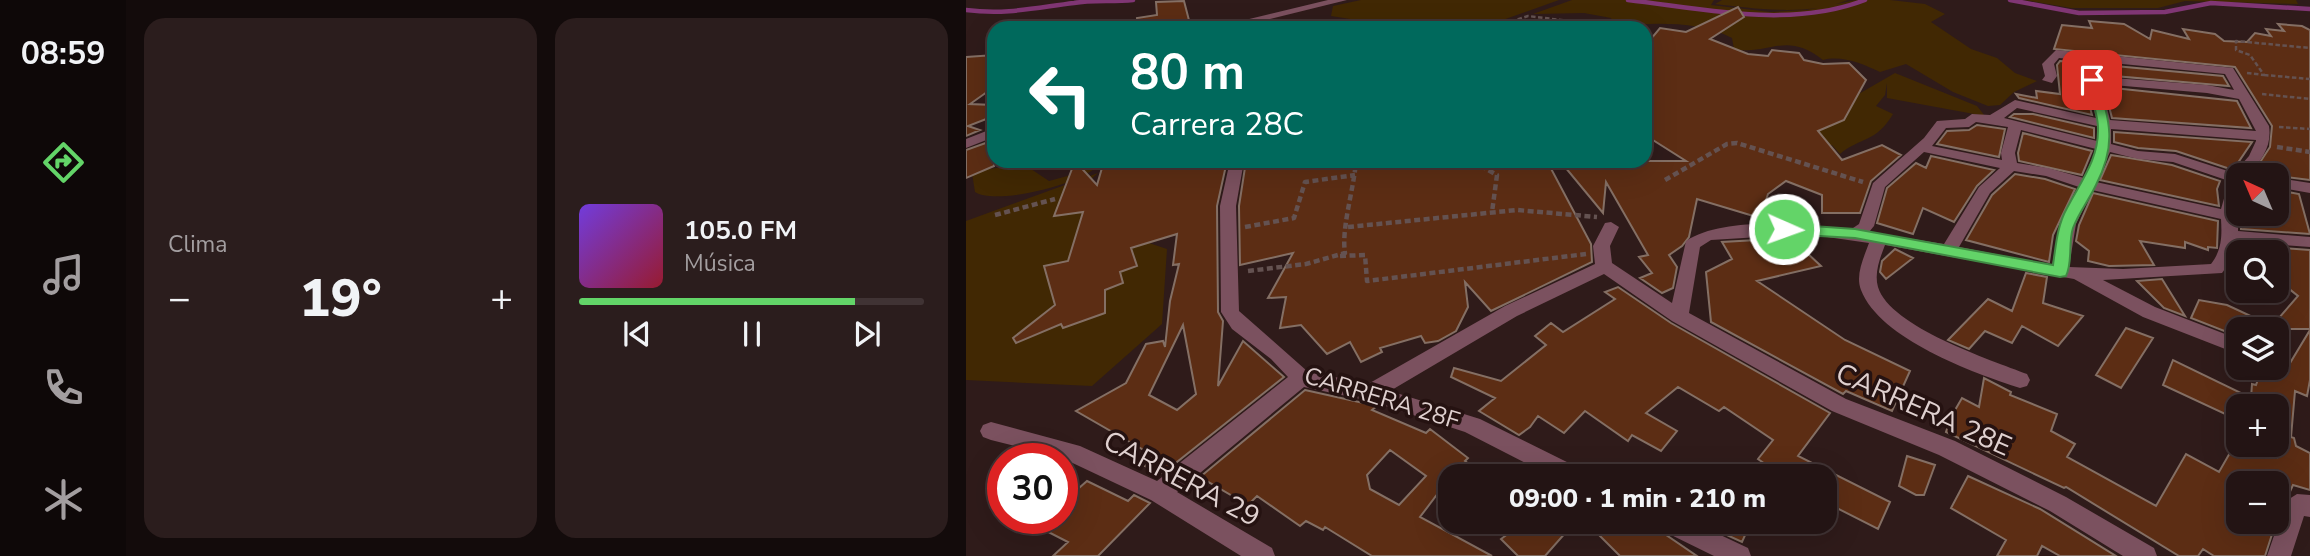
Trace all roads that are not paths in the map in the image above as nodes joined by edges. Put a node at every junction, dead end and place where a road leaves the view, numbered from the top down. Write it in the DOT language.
graph roads {
  1 [pos="1342,0"];
  2 [pos="1249,21"];
  3 [pos="2096,60"];
  4 [pos="2048,80"];
  5 [pos="2092,80"];
  6 [pos="2242,93"];
  7 [pos="1993,119"];
  8 [pos="2105,124"];
  9 [pos="2015,125"];
  10 [pos="987,135"];
  11 [pos="2263,135"];
  12 [pos="966,144"];
  13 [pos="1922,147"];
  14 [pos="2104,147"];
  15 [pos="2252,163"];
  16 [pos="2011,166"];
  17 [pos="1236,168"];
  18 [pos="2226,174"];
  19 [pos="2089,185"];
  20 [pos="2289,185"];
  21 [pos="2310,188"];
  22 [pos="2226,215"];
  23 [pos="2231,226"];
  24 [pos="1611,227"];
  25 [pos="1855,234"];
  26 [pos="2232,236"];
  27 [pos="1879,237"];
  28 [pos="2310,242"];
  29 [pos="1948,251"];
  30 [pos="1602,258"];
  31 [pos="2067,272"];
  32 [pos="1679,316"];
  33 [pos="2226,342"];
  34 [pos="1301,379"];
  35 [pos="2020,380"];
  36 [pos="1370,393"];
  37 [pos="991,431"];
  38 [pos="1549,464"];
  39 [pos="1159,493"];
  40 [pos="2310,506"];
  41 [pos="1699,534"];
  42 [pos="1248,552"];
  43 [pos="1739,556"];
  44 [pos="2145,556"];
  45 [pos="2279,556"];
  1 -- 2 [label="street"];
  3 -- 4 [label="street"];
  3 -- 5 [label="street"];
  3 -- 6 [label="street"];
  5 -- 6 [label="street"];
  5 -- 8 [label="street"];
  6 -- 11 [label="street"];
  7 -- 8 [label="street"];
  7 -- 9 [label="street"];
  7 -- 13 [label="street"];
  8 -- 11 [label="street"];
  8 -- 14 [label="street"];
  9 -- 14 [label="street"];
  9 -- 16 [label="street"];
  10 -- 12 [label="street"];
  11 -- 15 [label="street"];
  13 -- 16 [label="street"];
  13 -- 25 [label="street"];
  14 -- 18 [label="street"];
  14 -- 19 [label="street"];
  16 -- 19 [label="street"];
  16 -- 29 [label="street"];
  17 -- 34 [label="street, CARRERA 28F"];
  19 -- 22 [label="street"];
  19 -- 31 [label="street"];
  20 -- 21 [label="street"];
  23 -- 26 [label="street"];
  24 -- 30 [label="street"];
  25 -- 27 [label="street"];
  25 -- 32 [label="street"];
  26 -- 28 [label="street"];
  26 -- 31 [label="street"];
  27 -- 29 [label="street"];
  27 -- 35 [label="street"];
  29 -- 31 [label="street"];
  30 -- 32 [label="street, CARRERA 28E"];
  30 -- 36 [label="street"];
  31 -- 33 [label="street"];
  32 -- 44 [label="street, CARRERA 28E"];
  34 -- 36 [label="street, CARRERA 28F"];
  34 -- 39 [label="street"];
  36 -- 38 [label="street, CARRERA 28F"];
  37 -- 39 [label="street, CARRERA 29"];
  39 -- 42 [label="street, CARRERA 29"];
  40 -- 45 [label="street"];
  41 -- 43 [label="street"];
}
